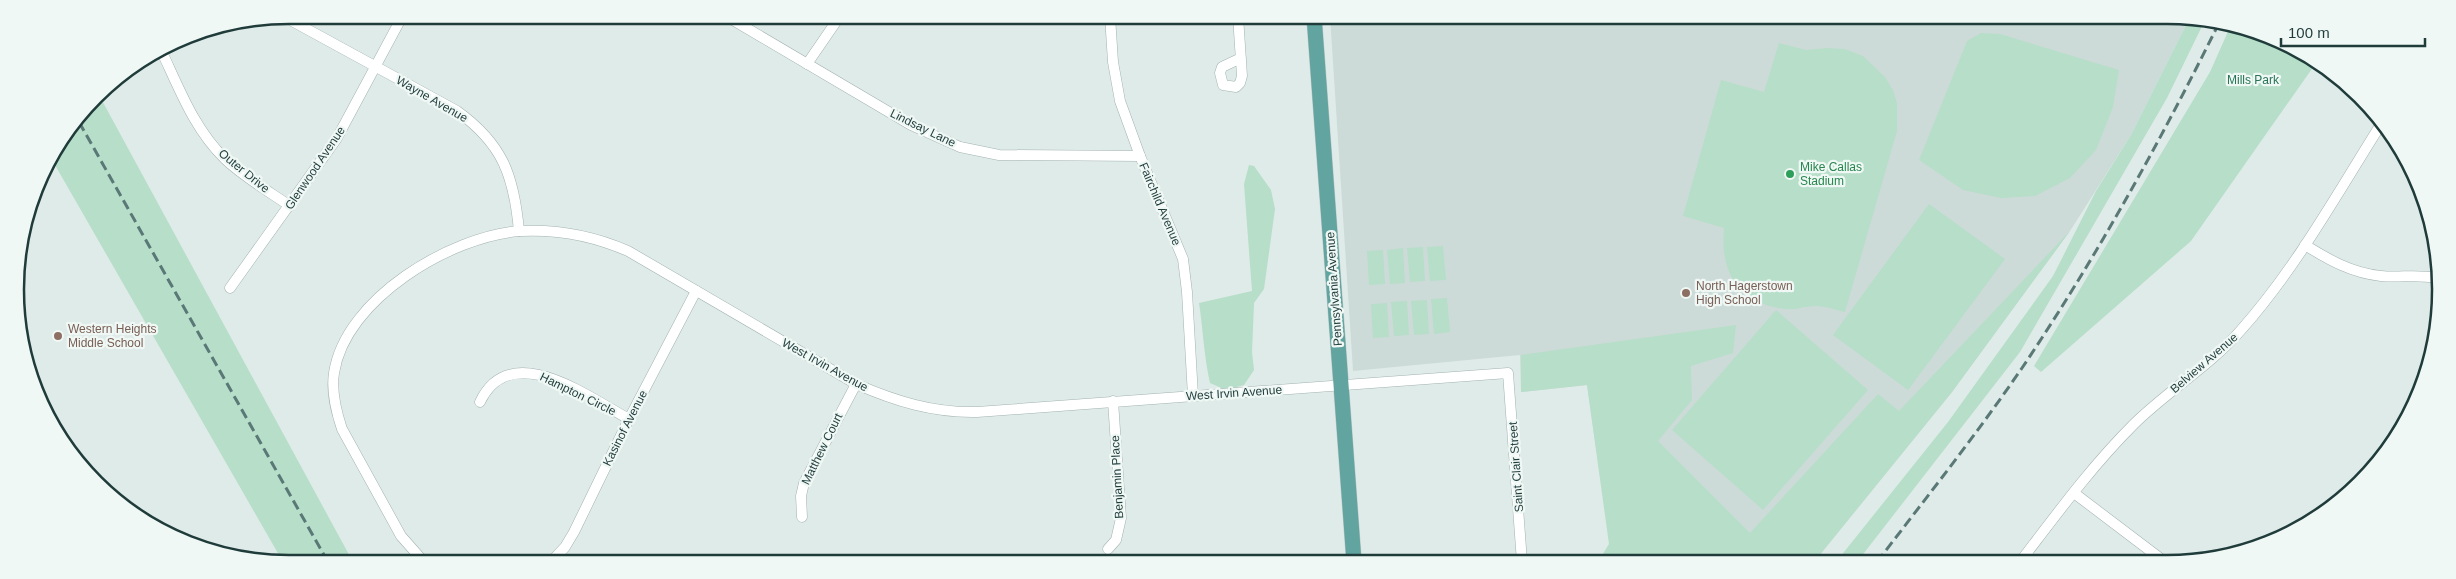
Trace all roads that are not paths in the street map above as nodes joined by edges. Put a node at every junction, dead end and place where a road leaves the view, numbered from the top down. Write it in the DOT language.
graph roads {
  1 [pos="297,24"];
  2 [pos="398,24"];
  3 [pos="740,24"];
  4 [pos="834,24"];
  5 [pos="1111,24"];
  6 [pos="1239,24"];
  7 [pos="1315,24"];
  8 [pos="164,55"];
  9 [pos="1241,58"];
  10 [pos="807,64"];
  11 [pos="375,67"];
  12 [pos="2378,129"];
  13 [pos="1140,156"];
  14 [pos="290,206"];
  15 [pos="519,231"];
  16 [pos="2305,246"];
  17 [pos="2432,277"];
  18 [pos="230,288"];
  19 [pos="696,291"];
  20 [pos="1508,373"];
  21 [pos="856,384"];
  22 [pos="1340,385"];
  23 [pos="1193,396"];
  24 [pos="1113,401"];
  25 [pos="480,402"];
  26 [pos="629,419"];
  27 [pos="2074,492"];
  28 [pos="802,517"];
  29 [pos="1108,549"];
  30 [pos="418,555"];
  31 [pos="558,555"];
  32 [pos="1353,555"];
  33 [pos="1521,555"];
  34 [pos="2025,555"];
  35 [pos="2155,555"];
  1 -- 11 [label="street, Wayne Avenue"];
  2 -- 11 [label="street, Glenwood Avenue"];
  3 -- 10 [label="street, Lindsay Lane"];
  4 -- 10 [label="street"];
  5 -- 13 [label="street, Fairchild Avenue"];
  6 -- 9 [label="street"];
  7 -- 22 [label="main road, Pennsylvania Avenue"];
  8 -- 14 [label="street, Outer Drive"];
  10 -- 13 [label="street, Lindsay Lane"];
  11 -- 14 [label="street, Glenwood Avenue"];
  11 -- 15 [label="street, Wayne Avenue"];
  12 -- 16 [label="street, Belview Avenue"];
  13 -- 23 [label="street, Fairchild Avenue"];
  14 -- 18 [label="street, Glenwood Avenue"];
  15 -- 19 [label="street, West Irvin Avenue"];
  15 -- 30 [label="street, West Irvin Avenue"];
  16 -- 17 [label="street"];
  16 -- 27 [label="street, Belview Avenue"];
  19 -- 21 [label="street, West Irvin Avenue"];
  19 -- 26 [label="street, Kasinof Avenue"];
  20 -- 22 [label="street, West Irvin Avenue"];
  20 -- 33 [label="street, Saint Clair Street"];
  21 -- 24 [label="street, West Irvin Avenue"];
  21 -- 28 [label="street, Matthew Court"];
  22 -- 23 [label="street, West Irvin Avenue"];
  22 -- 32 [label="main road, Pennsylvania Avenue"];
  23 -- 24 [label="street, West Irvin Avenue"];
  24 -- 29 [label="street, Benjamin Place"];
  25 -- 26 [label="street, Hampton Circle"];
  26 -- 31 [label="street, Kasinof Avenue"];
  27 -- 34 [label="street, Belview Avenue"];
  27 -- 35 [label="street"];
}
